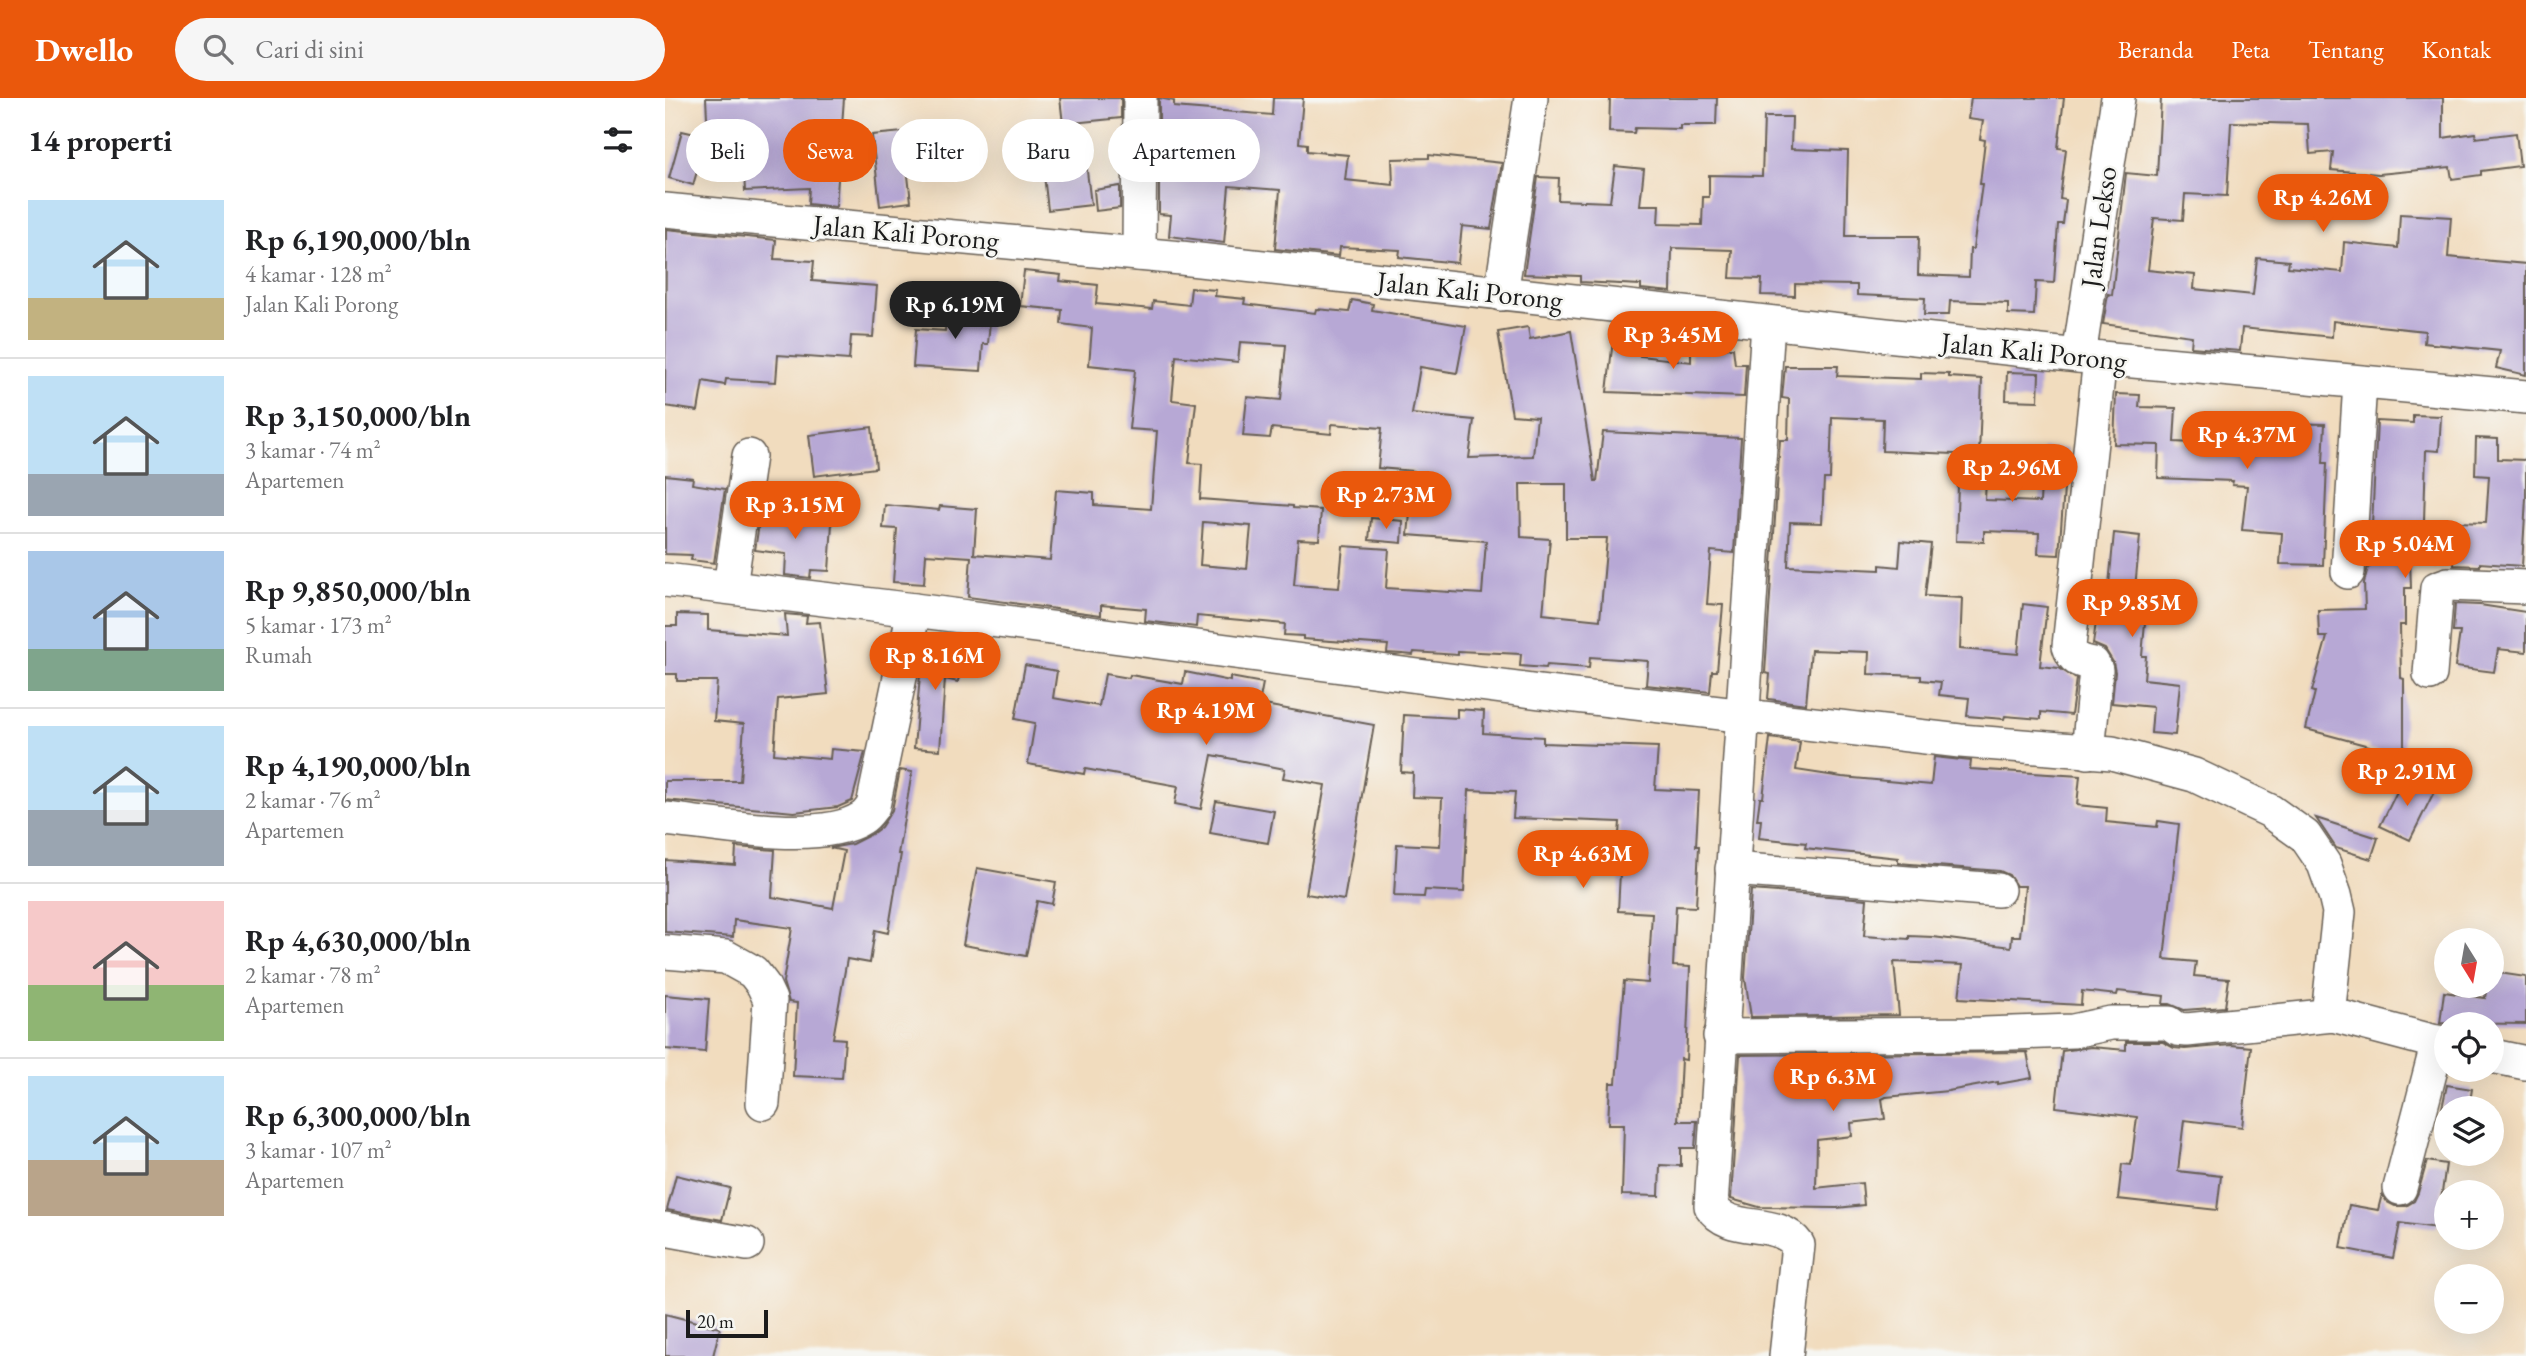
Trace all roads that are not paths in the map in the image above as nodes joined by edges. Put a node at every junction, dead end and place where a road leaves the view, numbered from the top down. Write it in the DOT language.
graph roads {
  1 [pos="1140,98"];
  2 [pos="1531,98"];
  3 [pos="2118,98"];
  4 [pos="665,209"];
  5 [pos="1139,254"];
  6 [pos="1501,295"];
  7 [pos="1768,323"];
  8 [pos="2090,357"];
  9 [pos="2360,383"];
  10 [pos="2526,397"];
  11 [pos="749,457"];
  12 [pos="2347,572"];
  13 [pos="665,580"];
  14 [pos="730,587"];
  15 [pos="2526,587"];
  16 [pos="914,610"];
  17 [pos="2430,674"];
  18 [pos="1742,715"];
  19 [pos="2088,752"];
  20 [pos="665,819"];
  21 [pos="1732,869"];
  22 [pos="1998,890"];
  23 [pos="665,952"];
  24 [pos="2346,1017"];
  25 [pos="1720,1036"];
  26 [pos="2434,1042"];
  27 [pos="2504,1058"];
  28 [pos="2526,1063"];
  29 [pos="2434,1071"];
  30 [pos="763,1102"];
  31 [pos="2400,1188"];
  32 [pos="665,1229"];
  33 [pos="747,1244"];
  34 [pos="1786,1356"];
  1 -- 5 [label="street"];
  2 -- 6 [label="street"];
  3 -- 8 [label="street, Jalan Lekso"];
  4 -- 5 [label="street, Jalan Kali Porong"];
  5 -- 6 [label="street, Jalan Kali Porong"];
  6 -- 7 [label="street, Jalan Kali Porong"];
  7 -- 8 [label="street, Jalan Kali Porong"];
  7 -- 18 [label="street"];
  8 -- 9 [label="street, Jalan Kali Porong"];
  8 -- 19 [label="street, Jalan Lekso"];
  9 -- 10 [label="street, Jalan Kali Porong"];
  9 -- 12 [label="street"];
  11 -- 14 [label="street"];
  13 -- 14 [label="street"];
  14 -- 16 [label="street"];
  15 -- 17 [label="street"];
  16 -- 18 [label="street"];
  16 -- 20 [label="street"];
  18 -- 19 [label="street"];
  18 -- 21 [label="street"];
  19 -- 24 [label="street"];
  21 -- 22 [label="street"];
  21 -- 25 [label="street"];
  23 -- 30 [label="street"];
  24 -- 25 [label="street"];
  24 -- 26 [label="street"];
  25 -- 34 [label="street"];
  27 -- 28 [label="street"];
  29 -- 31 [label="street"];
  32 -- 33 [label="street"];
}
